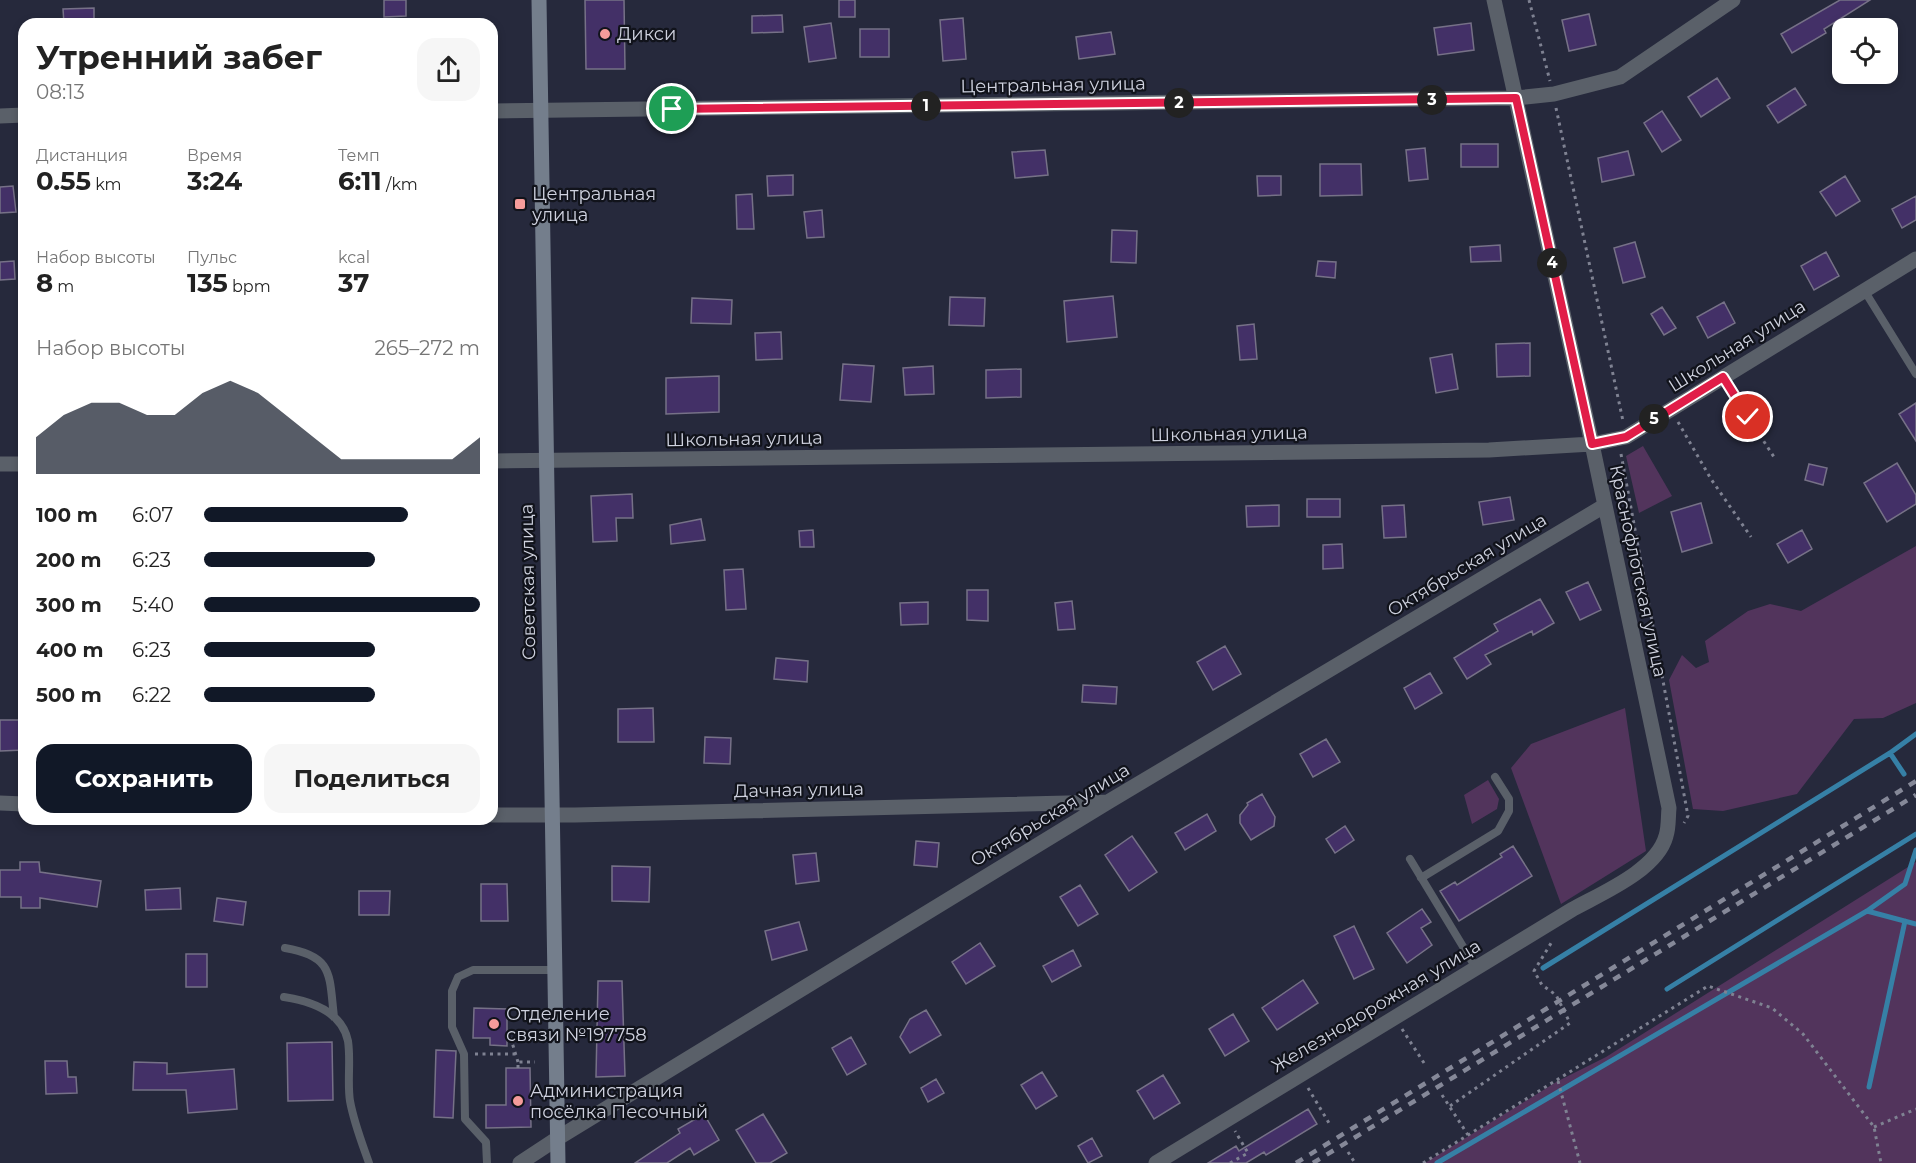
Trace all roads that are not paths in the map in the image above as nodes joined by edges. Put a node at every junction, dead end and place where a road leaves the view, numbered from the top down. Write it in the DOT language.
graph roads {
  1 [pos="539,0"];
  2 [pos="1494,0"];
  3 [pos="1733,0"];
  4 [pos="1516,98"];
  5 [pos="541,110"];
  6 [pos="498,111"];
  7 [pos="18,115"];
  8 [pos="0,116"];
  9 [pos="1916,259"];
  10 [pos="1864,290"];
  11 [pos="1916,374"];
  12 [pos="1592,444"];
  13 [pos="546,460"];
  14 [pos="498,461"];
  15 [pos="0,464"];
  16 [pos="18,464"];
  17 [pos="1604,506"];
  18 [pos="1496,777"];
  19 [pos="1108,802"];
  20 [pos="0,803"];
  21 [pos="18,804"];
  22 [pos="498,814"];
  23 [pos="550,815"];
  24 [pos="1410,859"];
  25 [pos="1421,878"];
  26 [pos="1618,885"];
  27 [pos="285,948"];
  28 [pos="1476,968"];
  29 [pos="555,970"];
  30 [pos="284,997"];
  31 [pos="334,1017"];
  32 [pos="558,1138"];
  33 [pos="369,1163"];
  34 [pos="487,1163"];
  35 [pos="519,1163"];
  36 [pos="558,1163"];
  37 [pos="1156,1163"];
  1 -- 5 [label="main road, Советская улица"];
  2 -- 4 [label="street, Краснофлотская улица"];
  3 -- 4 [label="street, Центральная улица"];
  4 -- 5 [label="street, Центральная улица"];
  4 -- 12 [label="street, Краснофлотская улица"];
  5 -- 6 [label="street, Центральная улица"];
  5 -- 13 [label="main road, Советская улица"];
  7 -- 8 [label="street"];
  9 -- 10 [label="street, Школьная улица"];
  10 -- 11 [label="lane"];
  10 -- 12 [label="street, Школьная улица"];
  12 -- 13 [label="street, Школьная улица"];
  12 -- 17 [label="street, Краснофлотская улица"];
  13 -- 14 [label="street, Школьная улица"];
  13 -- 23 [label="main road, Советская улица"];
  15 -- 16 [label="street"];
  17 -- 19 [label="street, Октябрьская улица"];
  17 -- 26 [label="street, Краснофлотская улица"];
  18 -- 25 [label="lane"];
  19 -- 23 [label="street, Дачная улица"];
  19 -- 32 [label="street, Октябрьская улица"];
  20 -- 21 [label="street"];
  22 -- 23 [label="street, Дачная улица"];
  23 -- 29 [label="main road, Советская улица"];
  24 -- 25 [label="lane"];
  25 -- 28 [label="lane"];
  26 -- 28 [label="street, Железнодорожная улица"];
  27 -- 31 [label="lane"];
  28 -- 37 [label="street, Железнодорожная улица"];
  29 -- 32 [label="main road, Советская улица"];
  29 -- 34 [label="lane"];
  30 -- 31 [label="lane"];
  31 -- 33 [label="lane"];
  32 -- 35 [label="street, Октябрьская улица"];
  32 -- 36 [label="main road, Советская улица"];
}
